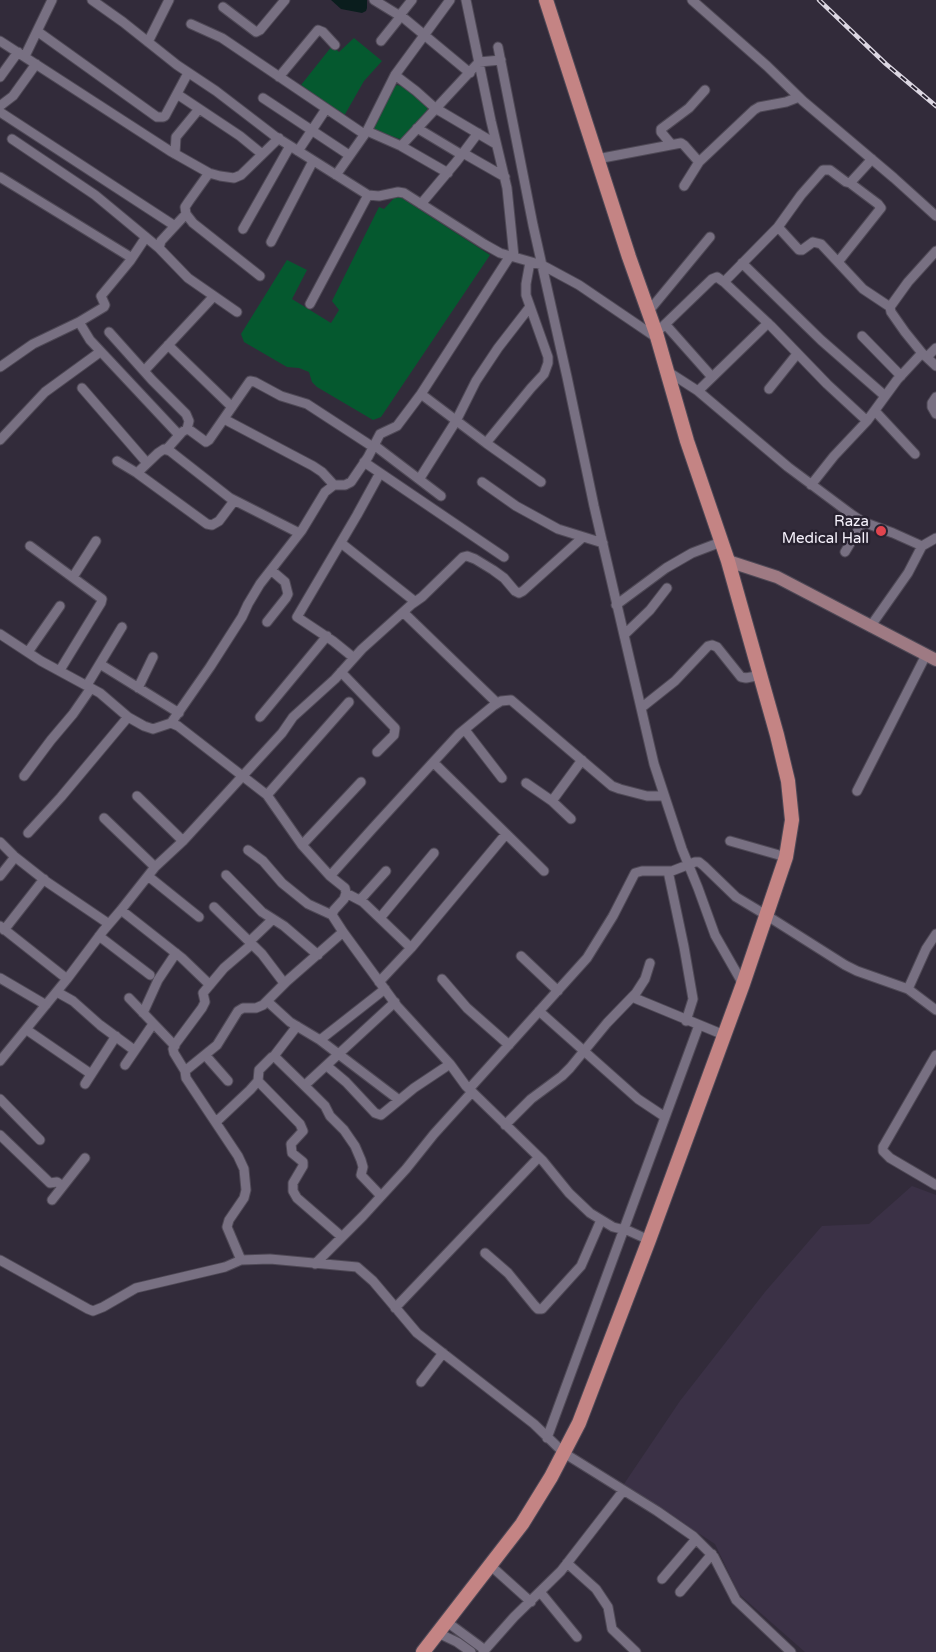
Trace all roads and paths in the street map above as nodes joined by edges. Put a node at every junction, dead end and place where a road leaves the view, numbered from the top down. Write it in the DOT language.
graph roads {
  1 [pos="51,0"];
  2 [pos="92,0"];
  3 [pos="169,0"];
  4 [pos="285,0"];
  5 [pos="374,0"];
  6 [pos="412,0"];
  7 [pos="450,0"];
  8 [pos="466,0"];
  9 [pos="546,0"];
  10 [pos="692,0"];
  11 [pos="223,7"];
  12 [pos="401,16"];
  13 [pos="191,24"];
  14 [pos="37,31"];
  15 [pos="426,35"];
  16 [pos="0,41"];
  17 [pos="148,42"];
  18 [pos="381,42"];
  19 [pos="335,45"];
  20 [pos="498,47"];
  21 [pos="21,54"];
  22 [pos="501,60"];
  23 [pos="479,62"];
  24 [pos="36,64"];
  25 [pos="188,73"];
  26 [pos="470,73"];
  27 [pos="395,75"];
  28 [pos="0,77"];
  29 [pos="279,77"];
  30 [pos="705,90"];
  31 [pos="177,94"];
  32 [pos="799,97"];
  33 [pos="263,98"];
  34 [pos="0,106"];
  35 [pos="435,108"];
  36 [pos="200,109"];
  37 [pos="326,109"];
  38 [pos="0,112"];
  39 [pos="417,128"];
  40 [pos="312,130"];
  41 [pos="365,132"];
  42 [pos="478,133"];
  43 [pos="279,138"];
  44 [pos="12,139"];
  45 [pos="496,144"];
  46 [pos="671,144"];
  47 [pos="401,146"];
  48 [pos="294,148"];
  49 [pos="175,154"];
  50 [pos="262,154"];
  51 [pos="463,154"];
  52 [pos="349,155"];
  53 [pos="597,159"];
  54 [pos="872,159"];
  55 [pos="313,161"];
  56 [pos="699,162"];
  57 [pos="448,172"];
  58 [pos="209,173"];
  59 [pos="336,175"];
  60 [pos="0,177"];
  61 [pos="505,177"];
  62 [pos="850,183"];
  63 [pos="684,186"];
  64 [pos="368,195"];
  65 [pos="422,204"];
  66 [pos="186,214"];
  67 [pos="936,216"];
  68 [pos="175,226"];
  69 [pos="778,227"];
  70 [pos="243,229"];
  71 [pos="146,237"];
  72 [pos="710,237"];
  73 [pos="271,242"];
  74 [pos="159,248"];
  75 [pos="936,251"];
  76 [pos="512,256"];
  77 [pos="132,258"];
  78 [pos="530,262"];
  79 [pos="838,262"];
  80 [pos="742,263"];
  81 [pos="542,265"];
  82 [pos="260,276"];
  83 [pos="724,282"];
  84 [pos="214,296"];
  85 [pos="310,304"];
  86 [pos="890,307"];
  87 [pos="529,308"];
  88 [pos="237,312"];
  89 [pos="648,312"];
  90 [pos="79,322"];
  91 [pos="768,324"];
  92 [pos="110,332"];
  93 [pos="659,332"];
  94 [pos="862,336"];
  95 [pos="168,345"];
  96 [pos="936,348"];
  97 [pos="100,352"];
  98 [pos="797,354"];
  99 [pos="925,355"];
  100 [pos="936,366"];
  101 [pos="0,367"];
  102 [pos="144,371"];
  103 [pos="667,371"];
  104 [pos="901,376"];
  105 [pos="711,377"];
  106 [pos="82,388"];
  107 [pos="769,389"];
  108 [pos="698,391"];
  109 [pos="421,394"];
  110 [pos="885,396"];
  111 [pos="936,398"];
  112 [pos="232,407"];
  113 [pos="874,411"];
  114 [pos="936,414"];
  115 [pos="224,419"];
  116 [pos="456,421"];
  117 [pos="867,421"];
  118 [pos="183,432"];
  119 [pos="0,440"];
  120 [pos="486,443"];
  121 [pos="374,446"];
  122 [pos="166,450"];
  123 [pos="915,454"];
  124 [pos="117,461"];
  125 [pos="364,462"];
  126 [pos="147,463"];
  127 [pos="137,473"];
  128 [pos="380,473"];
  129 [pos="420,478"];
  130 [pos="482,482"];
  131 [pos="541,482"];
  132 [pos="334,485"];
  133 [pos="811,486"];
  134 [pos="441,496"];
  135 [pos="234,501"];
  136 [pos="863,522"];
  137 [pos="299,533"];
  138 [pos="582,538"];
  139 [pos="936,538"];
  140 [pos="96,541"];
  141 [pos="721,542"];
  142 [pos="341,543"];
  143 [pos="603,543"];
  144 [pos="30,546"];
  145 [pos="922,546"];
  146 [pos="845,552"];
  147 [pos="504,557"];
  148 [pos="728,561"];
  149 [pos="271,570"];
  150 [pos="73,577"];
  151 [pos="667,588"];
  152 [pos="412,604"];
  153 [pos="616,605"];
  154 [pos="60,606"];
  155 [pos="404,613"];
  156 [pos="267,622"];
  157 [pos="122,627"];
  158 [pos="870,627"];
  159 [pos="0,634"];
  160 [pos="624,635"];
  161 [pos="327,636"];
  162 [pos="28,652"];
  163 [pos="153,657"];
  164 [pos="354,658"];
  165 [pos="931,658"];
  166 [pos="100,664"];
  167 [pos="60,670"];
  168 [pos="341,672"];
  169 [pos="761,675"];
  170 [pos="89,686"];
  171 [pos="138,688"];
  172 [pos="349,702"];
  173 [pos="497,703"];
  174 [pos="641,708"];
  175 [pos="179,713"];
  176 [pos="128,717"];
  177 [pos="260,717"];
  178 [pos="171,723"];
  179 [pos="465,730"];
  180 [pos="377,752"];
  181 [pos="582,760"];
  182 [pos="434,763"];
  183 [pos="243,775"];
  184 [pos="24,776"];
  185 [pos="502,778"];
  186 [pos="362,782"];
  187 [pos="526,783"];
  188 [pos="857,790"];
  189 [pos="267,795"];
  190 [pos="137,796"];
  191 [pos="664,796"];
  192 [pos="552,801"];
  193 [pos="104,818"];
  194 [pos="571,819"];
  195 [pos="28,833"];
  196 [pos="506,834"];
  197 [pos="183,841"];
  198 [pos="729,841"];
  199 [pos="0,842"];
  200 [pos="302,845"];
  201 [pos="248,850"];
  202 [pos="434,853"];
  203 [pos="786,856"];
  204 [pos="15,857"];
  205 [pos="688,864"];
  206 [pos="155,867"];
  207 [pos="386,871"];
  208 [pos="544,871"];
  209 [pos="668,871"];
  210 [pos="226,875"];
  211 [pos="0,876"];
  212 [pos="148,876"];
  213 [pos="330,876"];
  214 [pos="44,879"];
  215 [pos="346,893"];
  216 [pos="360,900"];
  217 [pos="214,907"];
  218 [pos="121,910"];
  219 [pos="332,915"];
  220 [pos="766,915"];
  221 [pos="199,917"];
  222 [pos="380,918"];
  223 [pos="273,919"];
  224 [pos="109,924"];
  225 [pos="2,928"];
  226 [pos="343,932"];
  227 [pos="936,934"];
  228 [pos="99,936"];
  229 [pos="251,942"];
  230 [pos="411,948"];
  231 [pos="176,954"];
  232 [pos="318,955"];
  233 [pos="521,956"];
  234 [pos="650,963"];
  235 [pos="150,975"];
  236 [pos="0,978"];
  237 [pos="442,979"];
  238 [pos="67,980"];
  239 [pos="284,984"];
  240 [pos="742,984"];
  241 [pos="210,985"];
  242 [pos="382,986"];
  243 [pos="908,989"];
  244 [pos="558,991"];
  245 [pos="57,992"];
  246 [pos="632,997"];
  247 [pos="129,998"];
  248 [pos="267,1000"];
  249 [pos="395,1002"];
  250 [pos="46,1005"];
  251 [pos="936,1010"];
  252 [pos="539,1011"];
  253 [pos="143,1013"];
  254 [pos="686,1021"];
  255 [pos="153,1024"];
  256 [pos="699,1025"];
  257 [pos="297,1026"];
  258 [pos="27,1030"];
  259 [pos="724,1035"];
  260 [pos="116,1036"];
  261 [pos="320,1040"];
  262 [pos="509,1045"];
  263 [pos="175,1046"];
  264 [pos="134,1050"];
  265 [pos="584,1051"];
  266 [pos="339,1055"];
  267 [pos="936,1055"];
  268 [pos="206,1056"];
  269 [pos="274,1056"];
  270 [pos="0,1061"];
  271 [pos="450,1064"];
  272 [pos="125,1065"];
  273 [pos="327,1066"];
  274 [pos="185,1071"];
  275 [pos="91,1074"];
  276 [pos="228,1081"];
  277 [pos="258,1081"];
  278 [pos="85,1084"];
  279 [pos="305,1085"];
  280 [pos="471,1091"];
  281 [pos="0,1099"];
  282 [pos="399,1100"];
  283 [pos="665,1117"];
  284 [pos="216,1122"];
  285 [pos="506,1125"];
  286 [pos="0,1135"];
  287 [pos="40,1140"];
  288 [pos="539,1157"];
  289 [pos="85,1158"];
  290 [pos="936,1185"];
  291 [pos="63,1186"];
  292 [pos="381,1196"];
  293 [pos="52,1200"];
  294 [pos="601,1220"];
  295 [pos="623,1229"];
  296 [pos="342,1237"];
  297 [pos="649,1240"];
  298 [pos="485,1253"];
  299 [pos="0,1260"];
  300 [pos="241,1260"];
  301 [pos="315,1264"];
  302 [pos="395,1308"];
  303 [pos="443,1353"];
  304 [pos="421,1382"];
  305 [pos="547,1438"];
  306 [pos="564,1453"];
  307 [pos="623,1491"];
  308 [pos="696,1539"];
  309 [pos="712,1554"];
  310 [pos="567,1563"];
  311 [pos="491,1566"];
  312 [pos="662,1579"];
  313 [pos="680,1592"];
  314 [pos="541,1593"];
  315 [pos="531,1602"];
  316 [pos="447,1622"];
  317 [pos="438,1633"];
  318 [pos="577,1637"];
  319 [pos="484,1651"];
  320 [pos="423,1652"];
  321 [pos="471,1652"];
  322 [pos="636,1652"];
  323 [pos="791,1652"];
  1 -- 14 [label="street"];
  2 -- 17 [label="street"];
  3 -- 17 [label="street"];
  4 -- 11 [label="street"];
  5 -- 12 [label="street"];
  6 -- 12 [label="street"];
  7 -- 15 [label="street"];
  8 -- 23 [label="street"];
  9 -- 53 [label="main road"];
  10 -- 32 [label="street"];
  12 -- 15 [label="street"];
  12 -- 18 [label="street"];
  13 -- 29 [label="street"];
  14 -- 21 [label="street"];
  14 -- 31 [label="street"];
  15 -- 26 [label="street"];
  15 -- 27 [label="street"];
  16 -- 21 [label="street"];
  17 -- 25 [label="street"];
  19 -- 29 [label="street"];
  20 -- 22 [label="street"];
  21 -- 24 [label="street"];
  21 -- 28 [label="street"];
  22 -- 23 [label="street"];
  22 -- 81 [label="street"];
  23 -- 26 [label="street"];
  23 -- 45 [label="street"];
  24 -- 34 [label="street"];
  24 -- 49 [label="street"];
  25 -- 31 [label="street"];
  25 -- 43 [label="street"];
  26 -- 35 [label="street"];
  27 -- 35 [label="street"];
  27 -- 41 [label="street"];
  29 -- 37 [label="street"];
  30 -- 46 [label="street"];
  31 -- 36 [label="street"];
  32 -- 54 [label="street"];
  32 -- 56 [label="street"];
  33 -- 40 [label="street"];
  35 -- 39 [label="street"];
  35 -- 42 [label="street"];
  36 -- 49 [label="street"];
  36 -- 50 [label="street"];
  37 -- 40 [label="street"];
  37 -- 41 [label="street"];
  38 -- 68 [label="street"];
  39 -- 47 [label="street"];
  39 -- 51 [label="street"];
  40 -- 48 [label="street"];
  40 -- 52 [label="street"];
  41 -- 47 [label="street"];
  41 -- 52 [label="street"];
  42 -- 45 [label="street"];
  42 -- 51 [label="street"];
  43 -- 48 [label="street"];
  43 -- 50 [label="street"];
  44 -- 71 [label="street"];
  45 -- 61 [label="street"];
  46 -- 53 [label="street"];
  46 -- 56 [label="street"];
  47 -- 57 [label="street"];
  48 -- 55 [label="street"];
  48 -- 70 [label="street"];
  49 -- 58 [label="street"];
  50 -- 58 [label="street"];
  51 -- 57 [label="street"];
  51 -- 61 [label="street"];
  52 -- 59 [label="street"];
  53 -- 89 [label="main road"];
  54 -- 62 [label="street"];
  54 -- 67 [label="street"];
  55 -- 59 [label="street"];
  55 -- 73 [label="street"];
  56 -- 63 [label="street"];
  57 -- 65 [label="street"];
  58 -- 66 [label="street"];
  59 -- 64 [label="street"];
  60 -- 77 [label="street"];
  61 -- 76 [label="street"];
  62 -- 69 [label="street"];
  62 -- 79 [label="street"];
  64 -- 65 [label="street"];
  64 -- 85 [label="street"];
  65 -- 76 [label="street"];
  66 -- 68 [label="street"];
  66 -- 82 [label="street"];
  68 -- 74 [label="street"];
  69 -- 79 [label="street"];
  69 -- 80 [label="street"];
  71 -- 74 [label="street"];
  71 -- 77 [label="street"];
  72 -- 89 [label="street"];
  74 -- 84 [label="street"];
  75 -- 86 [label="street"];
  76 -- 78 [label="street"];
  76 -- 109 [label="street"];
  77 -- 90 [label="street"];
  78 -- 81 [label="street"];
  78 -- 87 [label="street"];
  79 -- 86 [label="street"];
  80 -- 83 [label="street"];
  80 -- 110 [label="street"];
  81 -- 93 [label="street"];
  81 -- 143 [label="street"];
  83 -- 91 [label="street"];
  83 -- 93 [label="street"];
  84 -- 88 [label="street"];
  84 -- 95 [label="street"];
  86 -- 99 [label="street"];
  87 -- 116 [label="street"];
  87 -- 120 [label="street"];
  89 -- 93 [label="main road"];
  90 -- 97 [label="street"];
  90 -- 101 [label="street"];
  91 -- 98 [label="street"];
  91 -- 105 [label="street"];
  92 -- 102 [label="street"];
  93 -- 103 [label="main road"];
  93 -- 105 [label="street"];
  94 -- 104 [label="street"];
  95 -- 102 [label="street"];
  95 -- 112 [label="street"];
  96 -- 99 [label="street"];
  97 -- 118 [label="street"];
  97 -- 119 [label="street"];
  98 -- 107 [label="street"];
  98 -- 117 [label="street"];
  99 -- 100 [label="street"];
  99 -- 104 [label="street"];
  102 -- 118 [label="street"];
  103 -- 108 [label="street"];
  103 -- 141 [label="main road"];
  104 -- 110 [label="street"];
  105 -- 108 [label="street"];
  106 -- 126 [label="street"];
  108 -- 133 [label="street"];
  109 -- 116 [label="street"];
  109 -- 121 [label="street"];
  110 -- 113 [label="street"];
  111 -- 114 [label="street"];
  112 -- 115 [label="street"];
  112 -- 121 [label="street"];
  113 -- 117 [label="street"];
  113 -- 123 [label="street"];
  115 -- 118 [label="street"];
  115 -- 132 [label="street"];
  116 -- 120 [label="street"];
  116 -- 129 [label="street"];
  117 -- 133 [label="street"];
  118 -- 122 [label="street"];
  120 -- 131 [label="street"];
  121 -- 125 [label="street"];
  121 -- 129 [label="street"];
  122 -- 126 [label="street"];
  122 -- 135 [label="street"];
  124 -- 127 [label="street"];
  125 -- 128 [label="street"];
  125 -- 132 [label="street"];
  126 -- 127 [label="street"];
  127 -- 135 [label="street"];
  128 -- 142 [label="street"];
  128 -- 147 [label="street"];
  129 -- 134 [label="street"];
  130 -- 138 [label="street"];
  132 -- 137 [label="street"];
  133 -- 136 [label="street"];
  135 -- 137 [label="street"];
  136 -- 145 [label="street"];
  136 -- 146 [label="street"];
  137 -- 149 [label="street"];
  138 -- 143 [label="street"];
  138 -- 152 [label="street"];
  139 -- 145 [label="street"];
  140 -- 150 [label="street"];
  141 -- 148 [label="main road"];
  141 -- 153 [label="street"];
  142 -- 152 [label="street"];
  142 -- 161 [label="street"];
  143 -- 153 [label="street"];
  144 -- 150 [label="street"];
  145 -- 158 [label="street"];
  148 -- 158 [label="street"];
  148 -- 169 [label="main road"];
  149 -- 156 [label="street"];
  149 -- 175 [label="street"];
  150 -- 167 [label="street"];
  151 -- 160 [label="street"];
  152 -- 155 [label="street"];
  153 -- 160 [label="street"];
  154 -- 162 [label="street"];
  155 -- 164 [label="street"];
  155 -- 173 [label="street"];
  157 -- 166 [label="street"];
  158 -- 165 [label="street"];
  159 -- 162 [label="street"];
  160 -- 174 [label="street"];
  161 -- 164 [label="street"];
  161 -- 177 [label="street"];
  162 -- 167 [label="street"];
  163 -- 171 [label="street"];
  164 -- 168 [label="street"];
  165 -- 188 [label="street"];
  166 -- 170 [label="street"];
  166 -- 171 [label="street"];
  167 -- 170 [label="street"];
  168 -- 180 [label="street"];
  168 -- 183 [label="street"];
  169 -- 174 [label="street"];
  169 -- 203 [label="main road"];
  170 -- 176 [label="street"];
  170 -- 184 [label="street"];
  171 -- 175 [label="street"];
  172 -- 189 [label="street"];
  173 -- 179 [label="street"];
  173 -- 181 [label="street"];
  174 -- 191 [label="street"];
  175 -- 178 [label="street"];
  176 -- 178 [label="street"];
  176 -- 195 [label="street"];
  178 -- 183 [label="street"];
  179 -- 182 [label="street"];
  179 -- 185 [label="street"];
  181 -- 191 [label="street"];
  181 -- 192 [label="street"];
  182 -- 196 [label="street"];
  182 -- 213 [label="street"];
  183 -- 189 [label="street"];
  183 -- 197 [label="street"];
  186 -- 200 [label="street"];
  187 -- 192 [label="street"];
  189 -- 200 [label="street"];
  190 -- 197 [label="street"];
  191 -- 205 [label="street"];
  192 -- 194 [label="street"];
  193 -- 206 [label="street"];
  196 -- 208 [label="street"];
  196 -- 230 [label="street"];
  197 -- 206 [label="street"];
  198 -- 203 [label="street"];
  199 -- 204 [label="street"];
  200 -- 213 [label="street"];
  201 -- 219 [label="street"];
  202 -- 222 [label="street"];
  203 -- 220 [label="main road"];
  204 -- 211 [label="street"];
  204 -- 214 [label="street"];
  205 -- 209 [label="street"];
  205 -- 220 [label="street"];
  205 -- 240 [label="street"];
  206 -- 212 [label="street"];
  207 -- 216 [label="street"];
  209 -- 244 [label="street"];
  209 -- 254 [label="street"];
  210 -- 223 [label="street"];
  212 -- 218 [label="street"];
  212 -- 221 [label="street"];
  213 -- 215 [label="street"];
  214 -- 224 [label="street"];
  214 -- 225 [label="street"];
  215 -- 216 [label="street"];
  215 -- 219 [label="street"];
  216 -- 222 [label="street"];
  217 -- 229 [label="street"];
  218 -- 224 [label="street"];
  218 -- 231 [label="street"];
  219 -- 226 [label="street"];
  220 -- 240 [label="main road"];
  220 -- 243 [label="street"];
  222 -- 230 [label="street"];
  223 -- 229 [label="street"];
  223 -- 232 [label="street"];
  224 -- 228 [label="street"];
  225 -- 238 [label="street"];
  226 -- 232 [label="street"];
  226 -- 242 [label="street"];
  227 -- 243 [label="street"];
  228 -- 235 [label="street"];
  228 -- 238 [label="street"];
  229 -- 239 [label="street"];
  229 -- 241 [label="street"];
  230 -- 242 [label="street"];
  231 -- 241 [label="street"];
  231 -- 253 [label="street"];
  232 -- 239 [label="street"];
  233 -- 244 [label="street"];
  234 -- 246 [label="street"];
  236 -- 250 [label="street"];
  237 -- 262 [label="street"];
  238 -- 245 [label="street"];
  239 -- 248 [label="street"];
  240 -- 259 [label="main road"];
  241 -- 263 [label="street"];
  242 -- 249 [label="street"];
  242 -- 261 [label="street"];
  243 -- 251 [label="street"];
  244 -- 252 [label="street"];
  245 -- 250 [label="street"];
  245 -- 260 [label="street"];
  246 -- 254 [label="street"];
  246 -- 265 [label="street"];
  247 -- 253 [label="street"];
  248 -- 257 [label="street"];
  248 -- 268 [label="street"];
  249 -- 266 [label="street"];
  249 -- 271 [label="street"];
  250 -- 258 [label="street"];
  252 -- 262 [label="street"];
  252 -- 265 [label="street"];
  253 -- 255 [label="street"];
  254 -- 256 [label="street"];
  255 -- 263 [label="street"];
  255 -- 264 [label="street"];
  256 -- 259 [label="street"];
  256 -- 283 [label="street"];
  257 -- 261 [label="street"];
  257 -- 269 [label="street"];
  258 -- 270 [label="street"];
  258 -- 275 [label="street"];
  259 -- 297 [label="main road"];
  260 -- 264 [label="street"];
  260 -- 275 [label="street"];
  261 -- 266 [label="street"];
  262 -- 280 [label="street"];
  263 -- 274 [label="street"];
  264 -- 272 [label="street"];
  265 -- 283 [label="street"];
  265 -- 285 [label="street"];
  266 -- 273 [label="street"];
  266 -- 282 [label="street"];
  267 -- 290 [label="street"];
  268 -- 274 [label="street"];
  268 -- 276 [label="street"];
  269 -- 277 [label="street"];
  269 -- 279 [label="street"];
  271 -- 280 [label="street"];
  271 -- 282 [label="street"];
  273 -- 279 [label="street"];
  273 -- 282 [label="street"];
  274 -- 284 [label="street"];
  275 -- 278 [label="street"];
  277 -- 284 [label="street"];
  277 -- 296 [label="street"];
  279 -- 292 [label="street"];
  280 -- 285 [label="street"];
  280 -- 292 [label="street"];
  281 -- 287 [label="street"];
  283 -- 295 [label="street"];
  284 -- 300 [label="street"];
  285 -- 288 [label="street"];
  286 -- 291 [label="street"];
  288 -- 294 [label="street"];
  288 -- 302 [label="street"];
  289 -- 291 [label="street"];
  291 -- 293 [label="street"];
  292 -- 296 [label="street"];
  294 -- 295 [label="street"];
  294 -- 298 [label="street"];
  295 -- 297 [label="street"];
  295 -- 305 [label="street"];
  296 -- 301 [label="street"];
  297 -- 306 [label="main road"];
  299 -- 300 [label="street"];
  300 -- 301 [label="street"];
  301 -- 302 [label="street"];
  302 -- 303 [label="street"];
  303 -- 304 [label="street"];
  303 -- 305 [label="street"];
  305 -- 306 [label="street"];
  306 -- 307 [label="street"];
  306 -- 311 [label="main road"];
  307 -- 308 [label="street"];
  307 -- 310 [label="street"];
  308 -- 309 [label="street"];
  308 -- 312 [label="street"];
  309 -- 313 [label="street"];
  309 -- 323 [label="street"];
  310 -- 314 [label="street"];
  310 -- 322 [label="street"];
  311 -- 315 [label="street"];
  311 -- 316 [label="main road"];
  314 -- 315 [label="street"];
  314 -- 318 [label="street"];
  315 -- 319 [label="street"];
  316 -- 317 [label="main road"];
  316 -- 319 [label="street"];
  317 -- 320 [label="main road"];
  317 -- 321 [label="street"];
}
